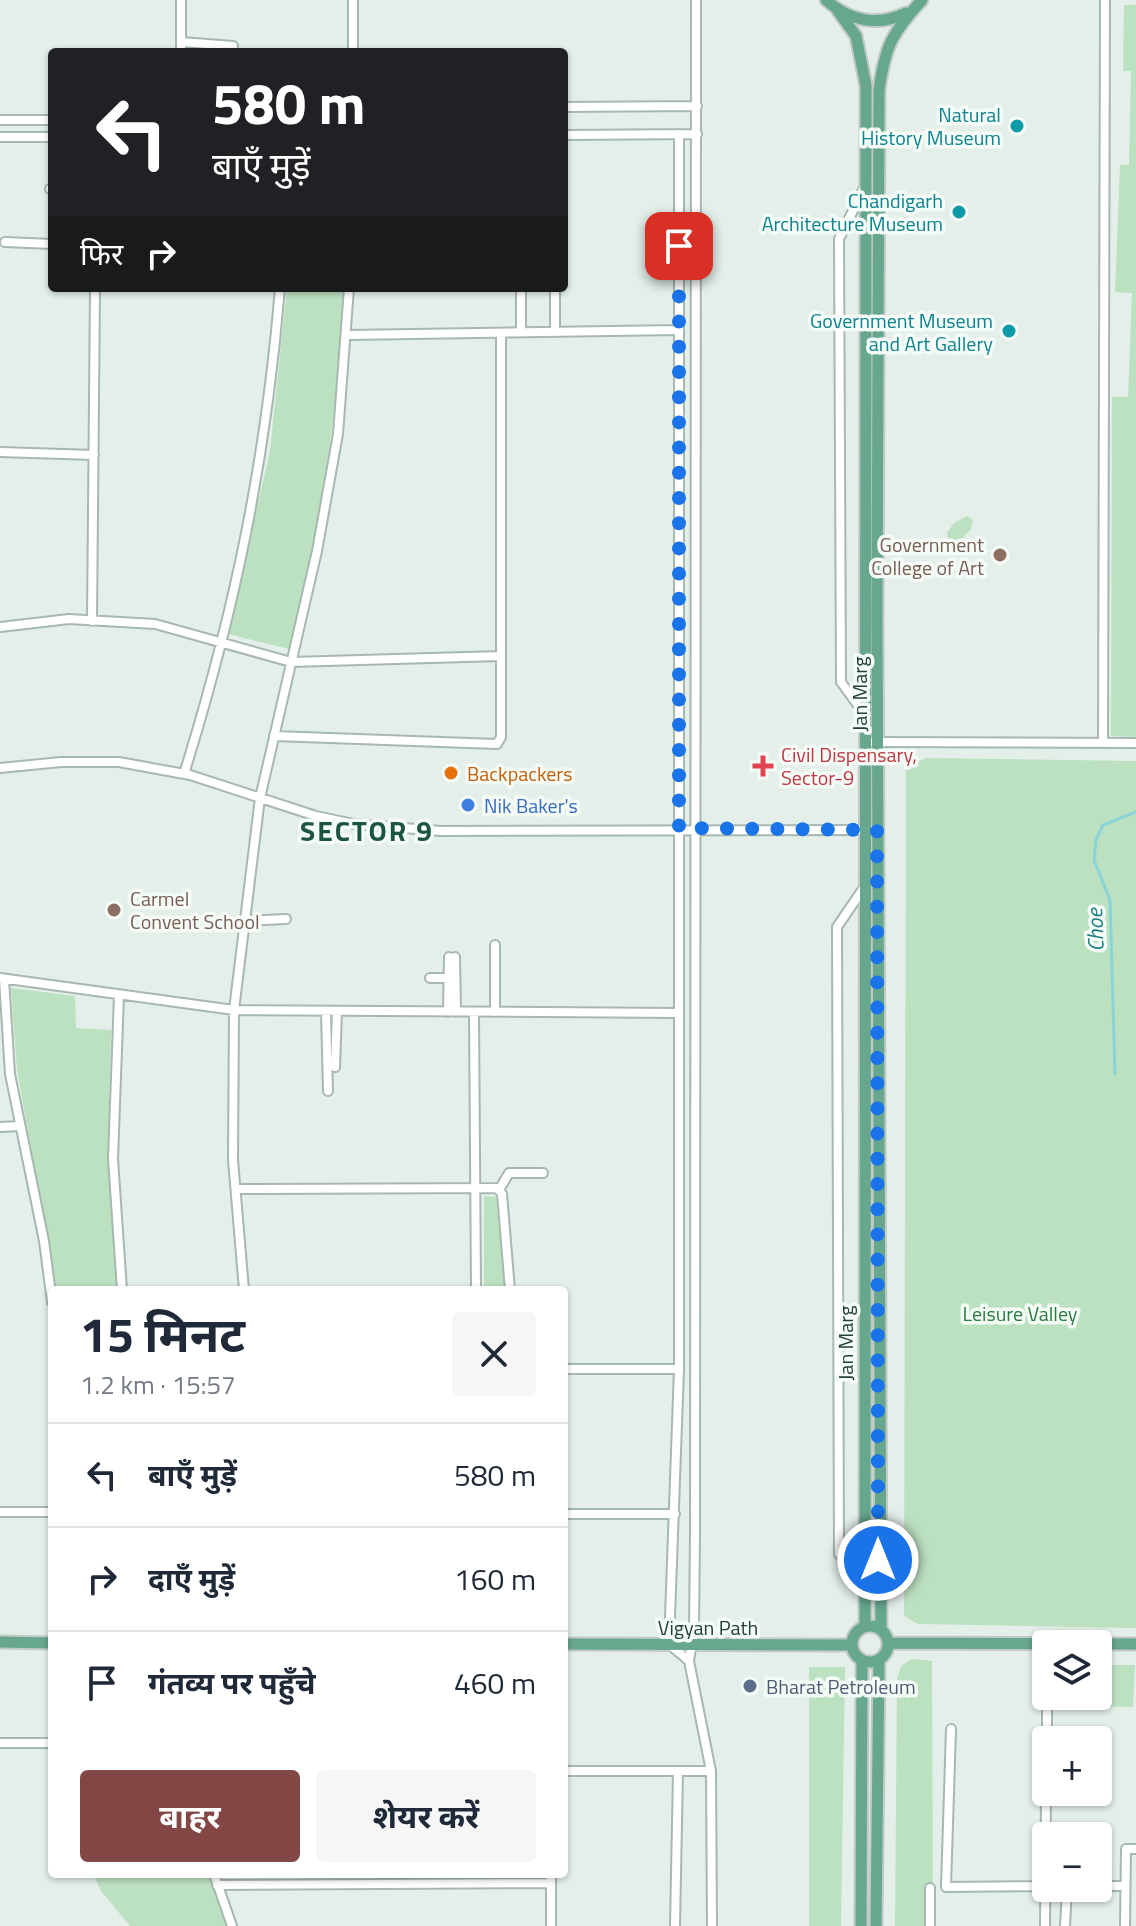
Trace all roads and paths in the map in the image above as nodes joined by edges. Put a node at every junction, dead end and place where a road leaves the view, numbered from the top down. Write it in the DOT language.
graph roads {
  1 [pos="181,0"];
  2 [pos="353,0"];
  3 [pos="696,0"];
  4 [pos="826,0"];
  5 [pos="1105,0"];
  6 [pos="918,4"];
  7 [pos="838,11"];
  8 [pos="233,46"];
  9 [pos="181,47"];
  10 [pos="353,48"];
  11 [pos="697,106"];
  12 [pos="568,107"];
  13 [pos="0,120"];
  14 [pos="48,120"];
  15 [pos="679,134"];
  16 [pos="697,134"];
  17 [pos="568,135"];
  18 [pos="0,137"];
  19 [pos="48,137"];
  20 [pos="866,186"];
  21 [pos="5,242"];
  22 [pos="48,244"];
  23 [pos="95,292"];
  24 [pos="280,292"];
  25 [pos="349,292"];
  26 [pos="521,292"];
  27 [pos="555,292"];
  28 [pos="679,330"];
  29 [pos="521,332"];
  30 [pos="555,332"];
  31 [pos="501,333"];
  32 [pos="348,335"];
  33 [pos="0,452"];
  34 [pos="94,455"];
  35 [pos="92,621"];
  36 [pos="0,627"];
  37 [pos="222,642"];
  38 [pos="501,656"];
  39 [pos="291,662"];
  40 [pos="863,712"];
  41 [pos="274,736"];
  42 [pos="863,742"];
  43 [pos="877,742"];
  44 [pos="1103,743"];
  45 [pos="1136,743"];
  46 [pos="0,768"];
  47 [pos="184,774"];
  48 [pos="260,798"];
  49 [pos="679,828"];
  50 [pos="696,828"];
  51 [pos="863,830"];
  52 [pos="877,830"];
  53 [pos="863,889"];
  54 [pos="286,919"];
  55 [pos="245,921"];
  56 [pos="495,945"];
  57 [pos="2,978"];
  58 [pos="430,978"];
  59 [pos="449,978"];
  60 [pos="119,995"];
  61 [pos="234,1010"];
  62 [pos="326,1011"];
  63 [pos="337,1011"];
  64 [pos="452,1012"];
  65 [pos="474,1012"];
  66 [pos="495,1012"];
  67 [pos="679,1013"];
  68 [pos="335,1067"];
  69 [pos="328,1091"];
  70 [pos="20,1126"];
  71 [pos="0,1127"];
  72 [pos="543,1173"];
  73 [pos="475,1188"];
  74 [pos="236,1189"];
  75 [pos="499,1190"];
  76 [pos="50,1286"];
  77 [pos="122,1286"];
  78 [pos="244,1286"];
  79 [pos="476,1286"];
  80 [pos="510,1286"];
  81 [pos="568,1369"];
  82 [pos="679,1369"];
  83 [pos="0,1512"];
  84 [pos="48,1512"];
  85 [pos="568,1514"];
  86 [pos="675,1514"];
  87 [pos="864,1579"];
  88 [pos="865,1626"];
  89 [pos="881,1629"];
  90 [pos="0,1642"];
  91 [pos="48,1643"];
  92 [pos="889,1643"];
  93 [pos="568,1644"];
  94 [pos="669,1644"];
  95 [pos="1032,1644"];
  96 [pos="1112,1644"];
  97 [pos="1136,1644"];
  98 [pos="693,1645"];
  99 [pos="852,1645"];
  100 [pos="862,1660"];
  101 [pos="879,1660"];
  102 [pos="689,1661"];
  103 [pos="951,1729"];
  104 [pos="0,1743"];
  105 [pos="48,1743"];
  106 [pos="568,1771"];
  107 [pos="678,1771"];
  108 [pos="711,1771"];
  109 [pos="1136,1849"];
  110 [pos="215,1878"];
  111 [pos="551,1879"];
  112 [pos="217,1885"];
  113 [pos="1032,1886"];
  114 [pos="1112,1886"];
  115 [pos="1125,1886"];
  116 [pos="946,1887"];
  117 [pos="1046,1902"];
  118 [pos="1066,1902"];
  119 [pos="232,1926"];
  120 [pos="551,1926"];
  121 [pos="675,1926"];
  122 [pos="712,1926"];
  123 [pos="861,1926"];
  124 [pos="876,1926"];
  125 [pos="930,1926"];
  126 [pos="1045,1926"];
  127 [pos="1065,1926"];
  128 [pos="1125,1926"];
  1 -- 9 [label="street"];
  2 -- 10 [label="street"];
  3 -- 11 [label="street"];
  4 -- 7 [label="main road"];
  5 -- 44 [label="street"];
  6 -- 7 [label="main road"];
  6 -- 43 [label="main road, Jan Marg"];
  7 -- 20 [label="main road, Jan Marg"];
  8 -- 9 [label="street"];
  11 -- 12 [label="street"];
  11 -- 16 [label="street"];
  13 -- 14 [label="street"];
  15 -- 16 [label="street"];
  15 -- 17 [label="street"];
  15 -- 28 [label="street"];
  16 -- 50 [label="street"];
  18 -- 19 [label="street"];
  20 -- 40 [label="main road, Jan Marg"];
  20 -- 40 [label="street"];
  21 -- 22 [label="street"];
  23 -- 34 [label="street"];
  24 -- 37 [label="street"];
  25 -- 32 [label="street"];
  26 -- 29 [label="street"];
  27 -- 30 [label="street"];
  28 -- 30 [label="street"];
  28 -- 49 [label="street"];
  29 -- 30 [label="street"];
  29 -- 31 [label="street"];
  31 -- 32 [label="street"];
  31 -- 38 [label="street"];
  32 -- 39 [label="street"];
  33 -- 34 [label="street"];
  34 -- 35 [label="street"];
  35 -- 36 [label="street"];
  35 -- 37 [label="street"];
  37 -- 39 [label="street"];
  37 -- 47 [label="street"];
  38 -- 39 [label="street"];
  38 -- 41 [label="street"];
  39 -- 41 [label="street"];
  40 -- 42 [label="main road, Jan Marg"];
  41 -- 48 [label="street"];
  42 -- 43 [label="street"];
  42 -- 51 [label="main road, Jan Marg"];
  43 -- 44 [label="street"];
  43 -- 52 [label="main road, Jan Marg"];
  44 -- 45 [label="street"];
  46 -- 47 [label="street"];
  47 -- 48 [label="street"];
  48 -- 49 [label="street"];
  48 -- 55 [label="street"];
  49 -- 50 [label="street"];
  49 -- 67 [label="street"];
  50 -- 51 [label="street"];
  50 -- 98 [label="street"];
  51 -- 52 [label="street"];
  51 -- 53 [label="main road, Jan Marg"];
  52 -- 89 [label="main road, Jan Marg"];
  53 -- 87 [label="main road, Jan Marg"];
  53 -- 87 [label="street"];
  54 -- 55 [label="street"];
  55 -- 61 [label="street"];
  56 -- 66 [label="street"];
  57 -- 60 [label="street"];
  57 -- 70 [label="street"];
  58 -- 59 [label="street"];
  59 -- 64 [label="street"];
  59 -- 64 [label="street"];
  60 -- 61 [label="street"];
  60 -- 77 [label="street"];
  61 -- 62 [label="street"];
  61 -- 74 [label="street"];
  62 -- 63 [label="street"];
  62 -- 69 [label="street"];
  63 -- 64 [label="street"];
  63 -- 68 [label="street"];
  64 -- 65 [label="street"];
  65 -- 66 [label="street"];
  65 -- 73 [label="street"];
  66 -- 67 [label="street"];
  67 -- 82 [label="street"];
  70 -- 71 [label="street"];
  70 -- 76 [label="street"];
  72 -- 75 [label="street"];
  73 -- 74 [label="street"];
  73 -- 75 [label="street"];
  73 -- 79 [label="street"];
  74 -- 78 [label="street"];
  75 -- 80 [label="street"];
  81 -- 82 [label="street"];
  82 -- 86 [label="street"];
  83 -- 84 [label="street"];
  85 -- 86 [label="street"];
  86 -- 94 [label="street"];
  87 -- 88 [label="main road, Jan Marg"];
  88 -- 89 [label="main road"];
  88 -- 99 [label="main road"];
  89 -- 92 [label="main road"];
  90 -- 91 [label="main road"];
  92 -- 95 [label="main road"];
  92 -- 101 [label="main road"];
  93 -- 94 [label="main road, Vigyan Path"];
  94 -- 98 [label="main road, Vigyan Path"];
  94 -- 102 [label="street"];
  96 -- 97 [label="main road"];
  98 -- 99 [label="main road, Vigyan Path"];
  98 -- 102 [label="street"];
  99 -- 100 [label="main road"];
  100 -- 101 [label="main road"];
  100 -- 123 [label="main road"];
  101 -- 124 [label="main road"];
  102 -- 108 [label="street"];
  103 -- 116 [label="street"];
  104 -- 105 [label="street"];
  106 -- 107 [label="street"];
  107 -- 108 [label="street"];
  107 -- 121 [label="street"];
  108 -- 122 [label="street"];
  109 -- 115 [label="street"];
  110 -- 112 [label="street"];
  111 -- 112 [label="street"];
  111 -- 120 [label="street"];
  112 -- 119 [label="street"];
  113 -- 116 [label="street"];
  114 -- 115 [label="street"];
  115 -- 128 [label="street"];
  116 -- 125 [label="street"];
  117 -- 126 [label="street"];
  118 -- 127 [label="street"];
}
